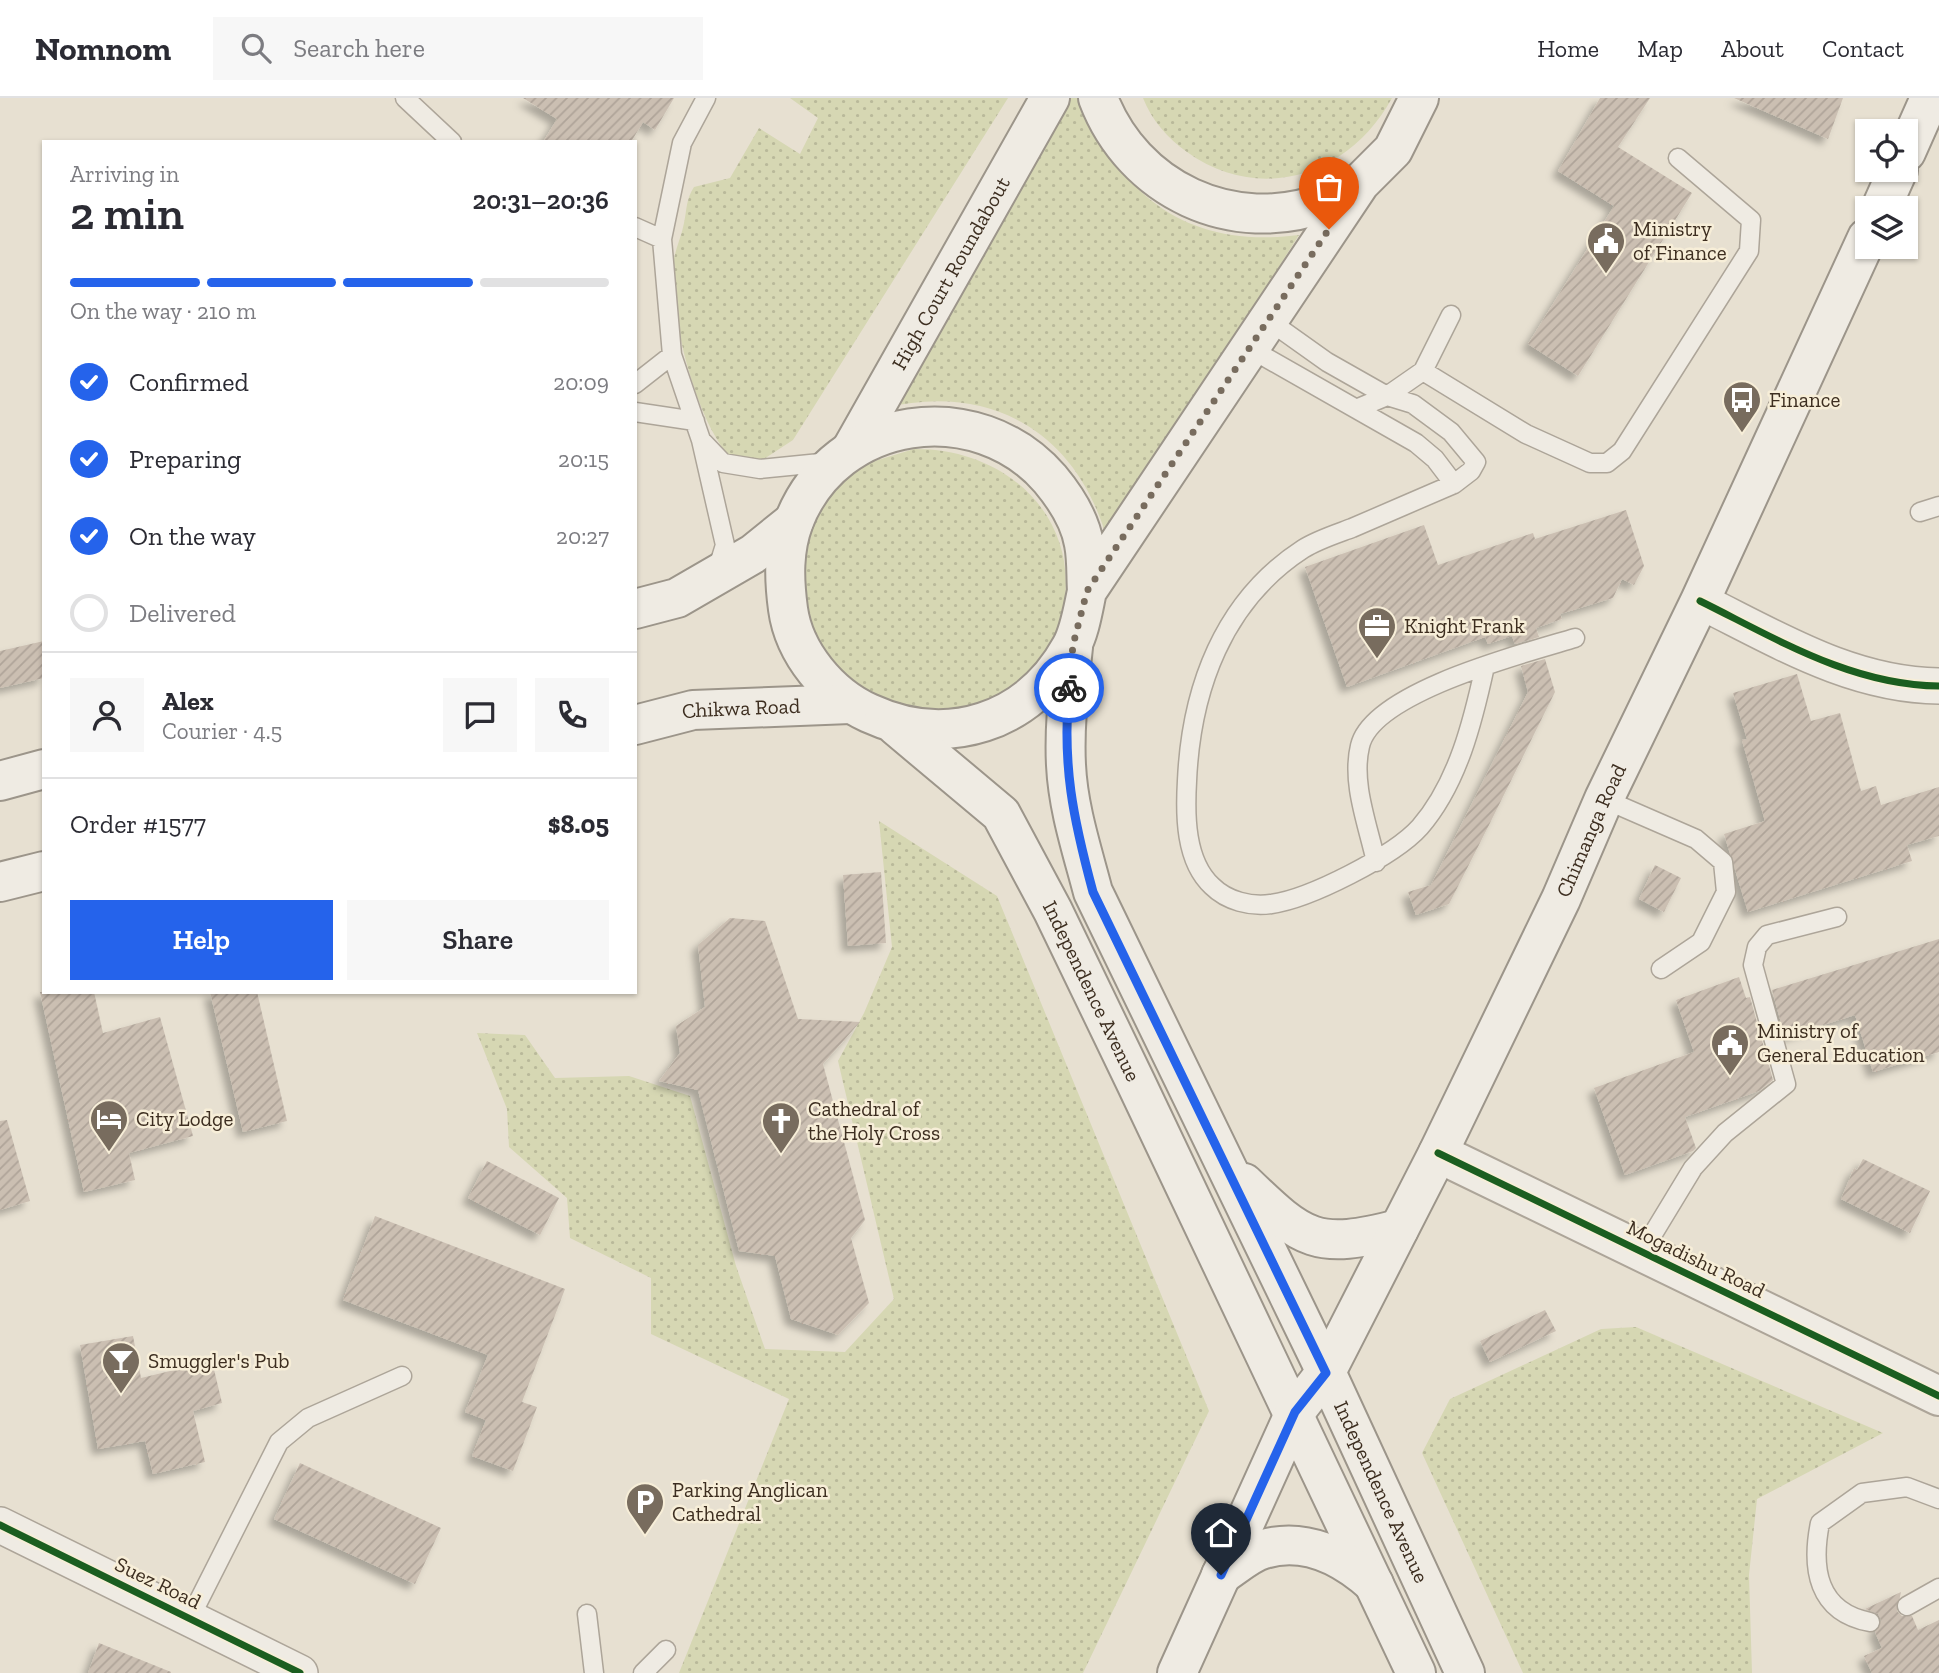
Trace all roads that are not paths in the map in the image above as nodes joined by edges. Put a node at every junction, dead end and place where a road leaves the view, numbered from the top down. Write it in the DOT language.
graph roads {
  1 [pos="405,98"];
  2 [pos="706,98"];
  3 [pos="1051,98"];
  4 [pos="1098,98"];
  5 [pos="1419,98"];
  6 [pos="1930,98"];
  7 [pos="1918,125"];
  8 [pos="450,140"];
  9 [pos="1678,158"];
  10 [pos="1360,183"];
  11 [pos="637,228"];
  12 [pos="662,239"];
  13 [pos="1857,259"];
  14 [pos="1451,315"];
  15 [pos="1259,334"];
  16 [pos="672,355"];
  17 [pos="1423,371"];
  18 [pos="637,382"];
  19 [pos="1387,396"];
  20 [pos="1356,409"];
  21 [pos="637,412"];
  22 [pos="695,421"];
  23 [pos="701,440"];
  24 [pos="844,456"];
  25 [pos="1454,484"];
  26 [pos="1939,506"];
  27 [pos="1920,512"];
  28 [pos="794,521"];
  29 [pos="716,576"];
  30 [pos="1087,591"];
  31 [pos="1700,601"];
  32 [pos="637,608"];
  33 [pos="1575,638"];
  34 [pos="1073,645"];
  35 [pos="1485,666"];
  36 [pos="1939,686"];
  37 [pos="850,705"];
  38 [pos="637,724"];
  39 [pos="896,726"];
  40 [pos="42,770"];
  41 [pos="0,780"];
  42 [pos="1604,799"];
  43 [pos="1377,862"];
  44 [pos="42,872"];
  45 [pos="0,882"];
  46 [pos="1837,917"];
  47 [pos="1661,968"];
  48 [pos="1438,1153"];
  49 [pos="1225,1164"];
  50 [pos="1399,1228"];
  51 [pos="1642,1252"];
  52 [pos="1326,1373"];
  53 [pos="402,1376"];
  54 [pos="1939,1396"];
  55 [pos="1295,1412"];
  56 [pos="1939,1499"];
  57 [pos="0,1525"];
  58 [pos="1221,1575"];
  59 [pos="1376,1586"];
  60 [pos="1939,1588"];
  61 [pos="1907,1606"];
  62 [pos="587,1614"];
  63 [pos="190,1618"];
  64 [pos="1870,1622"];
  65 [pos="666,1650"];
  66 [pos="300,1673"];
  67 [pos="594,1673"];
  68 [pos="643,1673"];
  69 [pos="1177,1673"];
  70 [pos="1416,1673"];
  71 [pos="1465,1673"];
  1 -- 8 [label="lane"];
  2 -- 12 [label="lane"];
  3 -- 24 [label="main road, High Court Roundabout"];
  4 -- 10 [label="main road, High Court Roundabout"];
  5 -- 10 [label="main road, High Court Roundabout"];
  6 -- 7 [label="main road"];
  9 -- 17 [label="lane"];
  10 -- 15 [label="main road, High Court Roundabout"];
  11 -- 12 [label="lane"];
  12 -- 16 [label="lane"];
  13 -- 31 [label="main road, Chimanga Road"];
  14 -- 17 [label="lane"];
  15 -- 19 [label="lane"];
  15 -- 20 [label="lane"];
  15 -- 30 [label="main road, High Court Roundabout"];
  16 -- 18 [label="lane"];
  16 -- 22 [label="lane"];
  17 -- 19 [label="lane"];
  19 -- 20 [label="lane"];
  19 -- 25 [label="lane"];
  20 -- 25 [label="lane"];
  21 -- 22 [label="lane"];
  22 -- 23 [label="lane"];
  23 -- 24 [label="lane"];
  23 -- 29 [label="lane"];
  24 -- 28 [label="main road, High Court Roundabout"];
  24 -- 30 [label="main road, High Court Roundabout"];
  25 -- 43 [label="lane"];
  26 -- 27 [label="lane"];
  28 -- 29 [label="main road"];
  28 -- 37 [label="main road, High Court Roundabout"];
  29 -- 32 [label="main road"];
  30 -- 34 [label="main road, High Court Roundabout"];
  31 -- 36 [label="street"];
  31 -- 42 [label="main road, Chimanga Road"];
  33 -- 35 [label="lane"];
  34 -- 39 [label="main road, High Court Roundabout"];
  34 -- 49 [label="main road, Independence Avenue"];
  35 -- 43 [label="lane"];
  35 -- 43 [label="lane"];
  37 -- 38 [label="main road, Chikwa Road"];
  37 -- 39 [label="main road, High Court Roundabout"];
  39 -- 55 [label="main road, Independence Avenue"];
  40 -- 41 [label="main road"];
  42 -- 47 [label="lane"];
  42 -- 48 [label="main road, Chimanga Road"];
  44 -- 45 [label="main road"];
  46 -- 51 [label="lane"];
  48 -- 50 [label="main road, Chimanga Road"];
  48 -- 51 [label="main road, Mogadishu Road"];
  49 -- 50 [label="main road"];
  49 -- 52 [label="main road, Independence Avenue"];
  50 -- 52 [label="main road, Chimanga Road"];
  51 -- 54 [label="main road, Mogadishu Road"];
  52 -- 55 [label="main road, Chimanga Road"];
  52 -- 71 [label="main road, Independence Avenue"];
  53 -- 63 [label="lane"];
  55 -- 58 [label="main road, Chimanga Road"];
  55 -- 59 [label="main road, Independence Avenue"];
  56 -- 64 [label="lane"];
  57 -- 63 [label="street, Suez Road"];
  58 -- 59 [label="main road"];
  58 -- 69 [label="main road, Chimanga Road"];
  59 -- 70 [label="main road, Independence Avenue"];
  60 -- 61 [label="lane"];
  62 -- 67 [label="lane"];
  63 -- 66 [label="street, Suez Road"];
  65 -- 68 [label="lane"];
}
